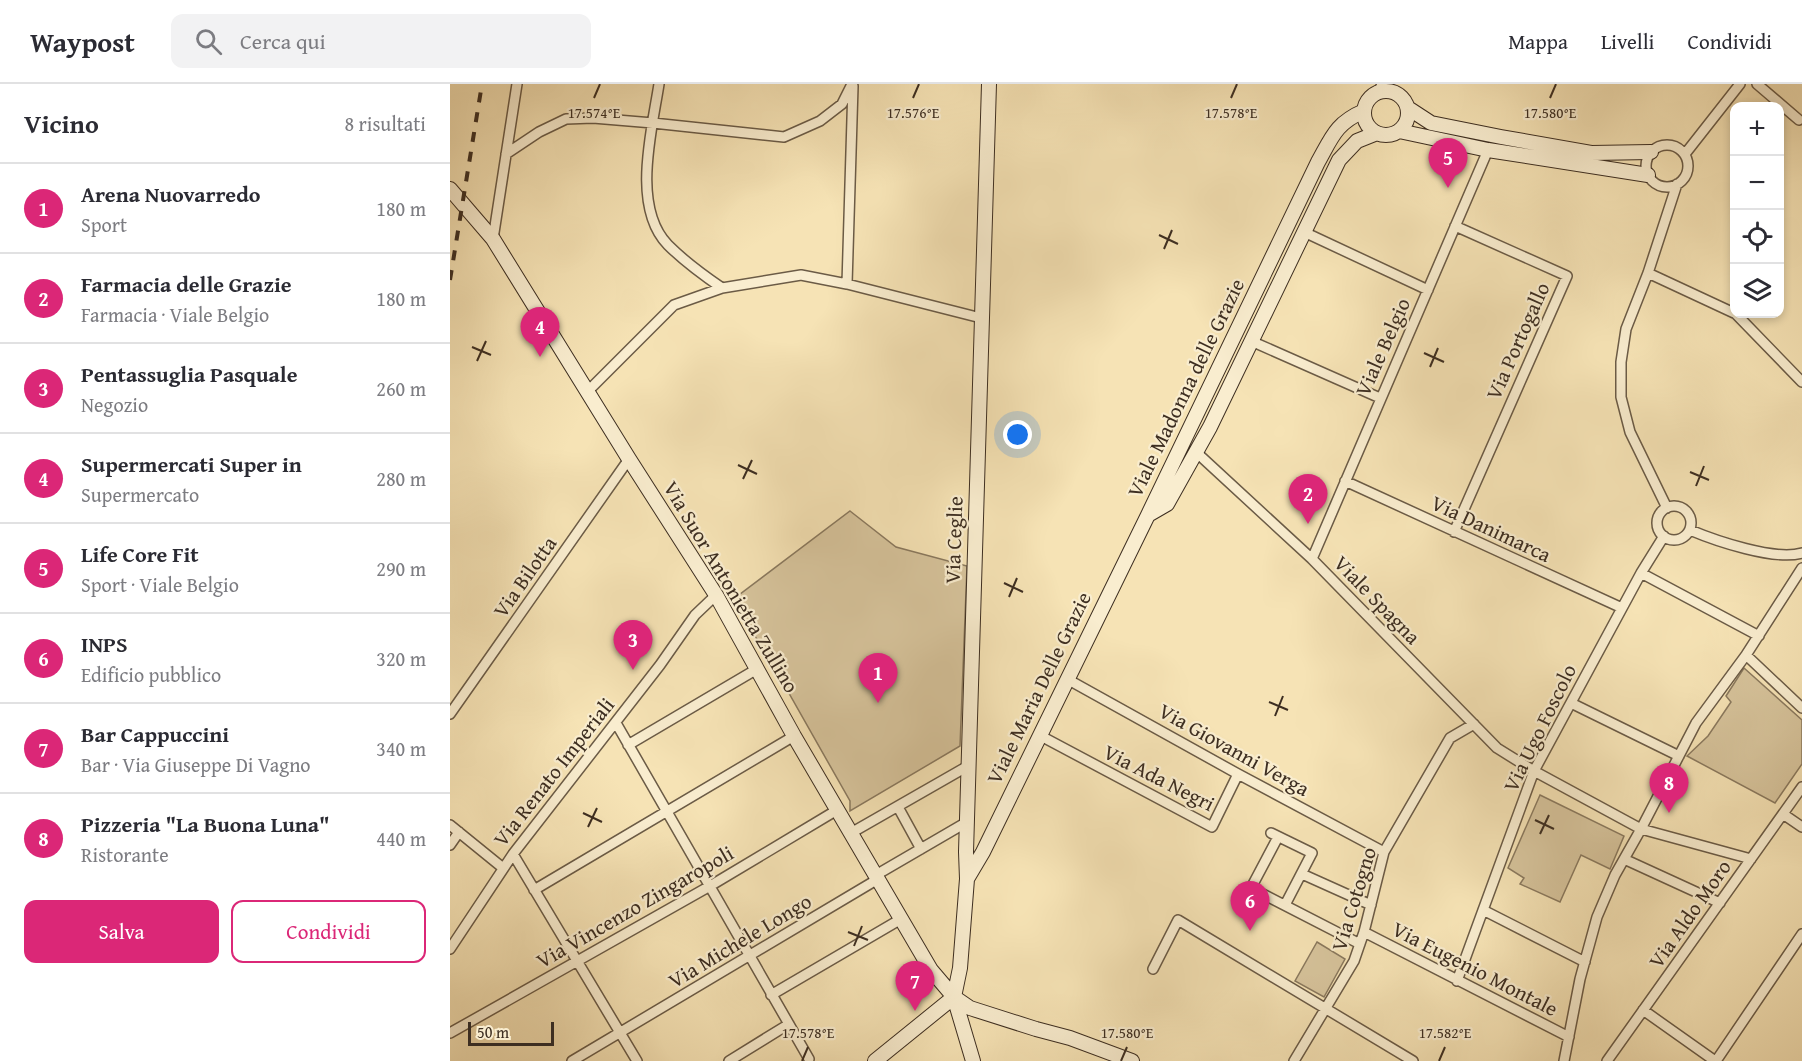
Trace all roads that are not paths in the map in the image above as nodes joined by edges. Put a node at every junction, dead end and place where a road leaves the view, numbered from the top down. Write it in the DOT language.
graph roads {
  1 [pos="517,84"];
  2 [pos="659,84"];
  3 [pos="853,84"];
  4 [pos="989,84"];
  5 [pos="1740,84"];
  6 [pos="1757,84"];
  7 [pos="1381,88"];
  8 [pos="1408,108"];
  9 [pos="1364,111"];
  10 [pos="1799,120"];
  11 [pos="653,123"];
  12 [pos="1398,131"];
  13 [pos="1377,133"];
  14 [pos="1488,150"];
  15 [pos="1651,152"];
  16 [pos="506,154"];
  17 [pos="1684,154"];
  18 [pos="1648,175"];
  19 [pos="1677,184"];
  20 [pos="450,189"];
  21 [pos="1455,226"];
  22 [pos="1304,232"];
  23 [pos="493,239"];
  24 [pos="1648,273"];
  25 [pos="847,284"];
  26 [pos="722,288"];
  27 [pos="1428,290"];
  28 [pos="1730,311"];
  29 [pos="981,318"];
  30 [pos="1740,318"];
  31 [pos="1251,341"];
  32 [pos="1802,382"];
  33 [pos="587,392"];
  34 [pos="1380,398"];
  35 [pos="1196,452"];
  36 [pos="629,459"];
  37 [pos="1345,482"];
  38 [pos="1667,508"];
  39 [pos="1148,515"];
  40 [pos="1690,530"];
  41 [pos="1454,532"];
  42 [pos="1664,536"];
  43 [pos="1802,553"];
  44 [pos="1312,559"];
  45 [pos="1802,568"];
  46 [pos="1641,573"];
  47 [pos="716,595"];
  48 [pos="1622,608"];
  49 [pos="1759,636"];
  50 [pos="1746,656"];
  51 [pos="757,669"];
  52 [pos="1067,679"];
  53 [pos="1571,703"];
  54 [pos="1802,708"];
  55 [pos="450,714"];
  56 [pos="616,723"];
  57 [pos="1473,724"];
  58 [pos="1039,735"];
  59 [pos="794,736"];
  60 [pos="628,745"];
  61 [pos="1679,756"];
  62 [pos="968,766"];
  63 [pos="1534,771"];
  64 [pos="1238,774"];
  65 [pos="1802,787"];
  66 [pos="898,807"];
  67 [pos="837,810"];
  68 [pos="667,812"];
  69 [pos="1783,814"];
  70 [pos="967,822"];
  71 [pos="450,825"];
  72 [pos="1802,827"];
  73 [pos="1641,829"];
  74 [pos="459,832"];
  75 [pos="851,833"];
  76 [pos="450,845"];
  77 [pos="921,849"];
  78 [pos="1384,852"];
  79 [pos="513,854"];
  80 [pos="1624,859"];
  81 [pos="1751,859"];
  82 [pos="503,868"];
  83 [pos="1302,874"];
  84 [pos="877,877"];
  85 [pos="967,879"];
  86 [pos="710,886"];
  87 [pos="534,890"];
  88 [pos="1720,903"];
  89 [pos="1285,905"];
  90 [pos="1371,905"];
  91 [pos="1483,910"];
  92 [pos="901,919"];
  93 [pos="1364,932"];
  94 [pos="1802,934"];
  95 [pos="1360,944"];
  96 [pos="450,949"];
  97 [pos="749,956"];
  98 [pos="577,962"];
  99 [pos="1585,962"];
  100 [pos="1153,969"];
  101 [pos="1457,981"];
  102 [pos="771,994"];
  103 [pos="954,997"];
  104 [pos="1325,1009"];
  105 [pos="1643,1010"];
  106 [pos="789,1024"];
  107 [pos="450,1033"];
  108 [pos="620,1033"];
  109 [pos="1569,1037"];
  110 [pos="809,1059"];
  111 [pos="971,1059"];
  112 [pos="1406,1059"];
  113 [pos="1128,1060"];
  114 [pos="572,1061"];
  115 [pos="637,1061"];
  116 [pos="729,1061"];
  117 [pos="875,1061"];
  118 [pos="1294,1061"];
  119 [pos="1564,1061"];
  120 [pos="1607,1061"];
  121 [pos="1715,1061"];
  1 -- 16 [label="street"];
  2 -- 11 [label="street"];
  3 -- 11 [label="street"];
  3 -- 25 [label="street"];
  4 -- 29 [label="street, Via Ceglie"];
  5 -- 17 [label="street"];
  6 -- 10 [label="street"];
  7 -- 8 [label="street"];
  7 -- 9 [label="street"];
  8 -- 12 [label="street"];
  8 -- 15 [label="street"];
  9 -- 13 [label="street"];
  9 -- 39 [label="street, Viale Madonna delle Grazie"];
  11 -- 16 [label="street"];
  11 -- 26 [label="street"];
  12 -- 13 [label="street"];
  12 -- 14 [label="street"];
  13 -- 22 [label="street, Viale Madonna delle Grazie"];
  14 -- 18 [label="street"];
  14 -- 21 [label="street, Viale Belgio"];
  15 -- 17 [label="street"];
  15 -- 18 [label="street"];
  16 -- 23 [label="street"];
  17 -- 19 [label="street"];
  18 -- 19 [label="street"];
  19 -- 24 [label="street"];
  20 -- 23 [label="street, Via Suor Antonietta Zullino"];
  21 -- 27 [label="street, Viale Belgio"];
  21 -- 41 [label="street, Via Portogallo"];
  22 -- 27 [label="street"];
  22 -- 31 [label="street, Viale Madonna delle Grazie"];
  23 -- 33 [label="street, Via Suor Antonietta Zullino"];
  24 -- 28 [label="street"];
  24 -- 38 [label="street"];
  25 -- 26 [label="street"];
  25 -- 29 [label="street"];
  26 -- 33 [label="street"];
  27 -- 34 [label="street, Viale Belgio"];
  29 -- 62 [label="street, Via Ceglie"];
  30 -- 32 [label="street"];
  31 -- 34 [label="street"];
  31 -- 35 [label="street, Viale Madonna delle Grazie"];
  33 -- 36 [label="street, Via Suor Antonietta Zullino"];
  34 -- 37 [label="street, Viale Belgio"];
  35 -- 39 [label="street, Viale Madonna delle Grazie"];
  35 -- 44 [label="street, Viale Spagna"];
  36 -- 47 [label="street, Via Suor Antonietta Zullino"];
  36 -- 55 [label="street, Via Bilotta"];
  37 -- 41 [label="street, Via Danimarca"];
  37 -- 44 [label="street, Viale Belgio"];
  38 -- 40 [label="street"];
  38 -- 42 [label="street"];
  39 -- 52 [label="street, Viale Maria Delle Grazie"];
  40 -- 42 [label="street"];
  40 -- 43 [label="street"];
  41 -- 48 [label="street, Via Danimarca"];
  42 -- 46 [label="street, Via Ugo Foscolo"];
  44 -- 57 [label="street, Viale Spagna"];
  45 -- 49 [label="street"];
  46 -- 48 [label="street, Via Ugo Foscolo"];
  46 -- 49 [label="street"];
  47 -- 51 [label="street, Via Suor Antonietta Zullino"];
  47 -- 56 [label="street, Via Renato Imperiali"];
  48 -- 53 [label="street, Via Ugo Foscolo"];
  49 -- 50 [label="street"];
  50 -- 54 [label="street"];
  50 -- 61 [label="street"];
  51 -- 59 [label="street, Via Suor Antonietta Zullino"];
  51 -- 60 [label="street"];
  52 -- 58 [label="street, Viale Maria Delle Grazie"];
  52 -- 64 [label="street, Via Giovanni Verga"];
  53 -- 61 [label="street"];
  53 -- 63 [label="street, Via Ugo Foscolo"];
  56 -- 60 [label="street"];
  56 -- 79 [label="street, Via Renato Imperiali"];
  57 -- 63 [label="street, Viale Spagna"];
  57 -- 78 [label="street, Via Cotogno"];
  58 -- 64 [label="street, Via Ada Negri"];
  58 -- 85 [label="street, Viale Maria Delle Grazie"];
  59 -- 67 [label="street, Via Suor Antonietta Zullino"];
  59 -- 68 [label="street"];
  60 -- 68 [label="street"];
  61 -- 73 [label="street"];
  62 -- 66 [label="street"];
  62 -- 70 [label="street, Via Ceglie"];
  63 -- 73 [label="street, Viale Spagna"];
  63 -- 91 [label="street, Via Ugo Foscolo"];
  64 -- 78 [label="street, Via Giovanni Verga"];
  65 -- 69 [label="street, Via Aldo Moro"];
  66 -- 75 [label="street"];
  66 -- 77 [label="street"];
  67 -- 75 [label="street, Via Suor Antonietta Zullino"];
  67 -- 86 [label="street, Via Vincenzo Zingaropoli"];
  68 -- 86 [label="street"];
  68 -- 87 [label="street"];
  69 -- 72 [label="street"];
  69 -- 81 [label="street, Via Aldo Moro"];
  70 -- 77 [label="street, Via Michele Longo"];
  70 -- 85 [label="street, Via Ceglie"];
  71 -- 74 [label="street"];
  73 -- 80 [label="street"];
  73 -- 81 [label="street, Viale Spagna"];
  74 -- 76 [label="street"];
  74 -- 82 [label="street"];
  75 -- 84 [label="street, Via Suor Antonietta Zullino"];
  77 -- 84 [label="street, Via Michele Longo"];
  78 -- 90 [label="street, Via Cotogno"];
  79 -- 82 [label="street, Via Renato Imperiali"];
  79 -- 87 [label="street"];
  80 -- 88 [label="street"];
  80 -- 99 [label="street"];
  81 -- 88 [label="street, Via Aldo Moro"];
  82 -- 96 [label="street, Via Renato Imperiali"];
  83 -- 89 [label="street"];
  83 -- 89 [label="street"];
  83 -- 90 [label="street"];
  84 -- 92 [label="street, Via Suor Antonietta Zullino"];
  84 -- 97 [label="street, Via Michele Longo"];
  85 -- 103 [label="street, Via Ceglie"];
  86 -- 97 [label="street"];
  86 -- 98 [label="street, Via Vincenzo Zingaropoli"];
  87 -- 98 [label="street"];
  88 -- 105 [label="street, Via Aldo Moro"];
  89 -- 95 [label="street"];
  90 -- 93 [label="street, Via Cotogno"];
  91 -- 99 [label="street"];
  91 -- 101 [label="street, Via Ugo Foscolo"];
  92 -- 102 [label="street"];
  92 -- 103 [label="street, Via Suor Antonietta Zullino"];
  93 -- 95 [label="street, Via Cotogno"];
  93 -- 101 [label="street, Via Eugenio Montale"];
  94 -- 121 [label="street"];
  95 -- 104 [label="street, Via Cotogno"];
  97 -- 102 [label="street"];
  97 -- 108 [label="street, Via Michele Longo"];
  98 -- 107 [label="street, Via Vincenzo Zingaropoli"];
  98 -- 108 [label="street"];
  99 -- 109 [label="street"];
  100 -- 104 [label="street"];
  101 -- 109 [label="street, Via Eugenio Montale"];
  102 -- 106 [label="street"];
  103 -- 111 [label="street"];
  103 -- 113 [label="street"];
  103 -- 117 [label="street"];
  104 -- 112 [label="street"];
  104 -- 118 [label="street, Via Cotogno"];
  105 -- 120 [label="street, Via Aldo Moro"];
  105 -- 121 [label="street"];
  106 -- 110 [label="street"];
  106 -- 116 [label="street"];
  108 -- 114 [label="street, Via Michele Longo"];
  108 -- 115 [label="street"];
  109 -- 119 [label="street"];
}
